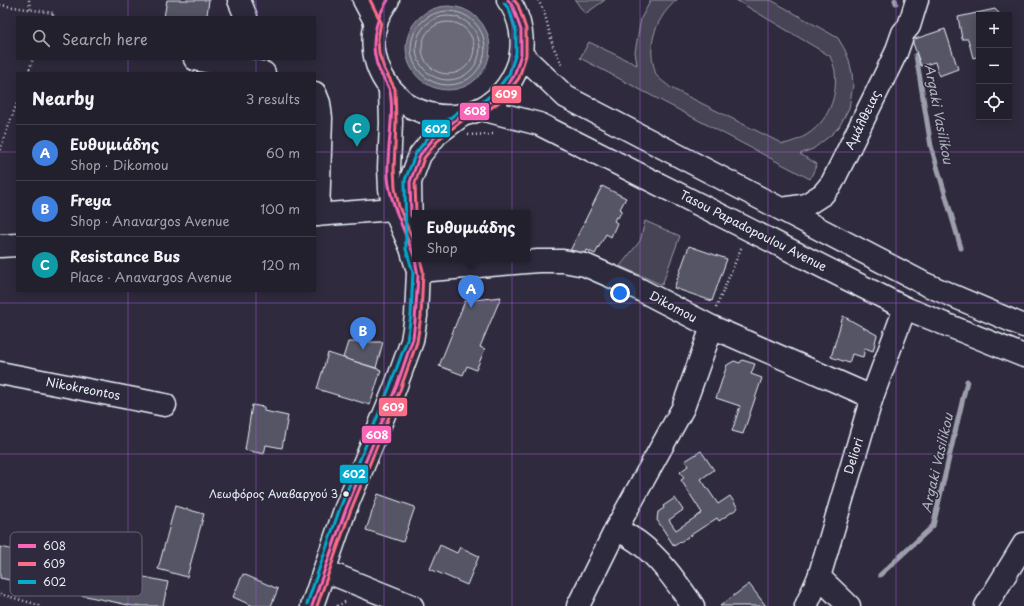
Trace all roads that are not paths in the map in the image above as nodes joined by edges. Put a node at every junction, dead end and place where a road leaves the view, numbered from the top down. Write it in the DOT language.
graph roads {
  1 [pos="239,0"];
  2 [pos="364,0"];
  3 [pos="388,0"];
  4 [pos="508,0"];
  5 [pos="919,0"];
  6 [pos="246,16"];
  7 [pos="376,23"];
  8 [pos="521,54"];
  9 [pos="200,60"];
  10 [pos="263,60"];
  11 [pos="259,72"];
  12 [pos="269,72"];
  13 [pos="390,90"];
  14 [pos="316,96"];
  15 [pos="471,112"];
  16 [pos="394,209"];
  17 [pos="781,209"];
  18 [pos="316,215"];
  19 [pos="16,244"];
  20 [pos="0,246"];
  21 [pos="412,248"];
  22 [pos="530,261"];
  23 [pos="416,262"];
  24 [pos="516,262"];
  25 [pos="418,271"];
  26 [pos="905,308"];
  27 [pos="710,326"];
  28 [pos="1024,326"];
  29 [pos="1024,356"];
  30 [pos="0,373"];
  31 [pos="872,397"];
  32 [pos="165,405"];
  33 [pos="616,529"];
  34 [pos="1024,544"];
  35 [pos="325,571"];
  36 [pos="818,577"];
  37 [pos="312,606"];
  38 [pos="412,606"];
  39 [pos="578,606"];
  40 [pos="693,606"];
  41 [pos="806,606"];
  42 [pos="848,606"];
  43 [pos="986,606"];
  1 -- 6 [label="main road"];
  2 -- 7 [label="main road"];
  3 -- 7 [label="main road"];
  4 -- 8 [label="main road"];
  5 -- 17 [label="main road, Αμάλθειας"];
  7 -- 13 [label="main road"];
  8 -- 15 [label="main road"];
  8 -- 17 [label="main road"];
  9 -- 11 [label="main road"];
  10 -- 12 [label="main road"];
  13 -- 15 [label="main road, Tasou Papadopoulou Avenue"];
  13 -- 16 [label="main road"];
  14 -- 18 [label="main road"];
  15 -- 21 [label="main road"];
  15 -- 26 [label="main road, Tasou Papadopoulou Avenue"];
  16 -- 18 [label="main road"];
  16 -- 21 [label="main road"];
  17 -- 28 [label="main road"];
  19 -- 20 [label="main road"];
  22 -- 27 [label="main road, Dikomou"];
  23 -- 25 [label="main road"];
  24 -- 25 [label="main road, Dikomou"];
  25 -- 35 [label="main road"];
  26 -- 29 [label="main road, Tasou Papadopoulou Avenue"];
  26 -- 31 [label="main road, Deliori"];
  27 -- 31 [label="main road, Dikomou"];
  27 -- 33 [label="main road"];
  30 -- 32 [label="main road, Nikokreontos"];
  31 -- 36 [label="main road, Deliori"];
  33 -- 39 [label="main road"];
  33 -- 40 [label="main road"];
  34 -- 43 [label="main road"];
  35 -- 37 [label="main road"];
  35 -- 38 [label="main road"];
  36 -- 41 [label="main road, Deliori"];
  36 -- 42 [label="main road"];
}
